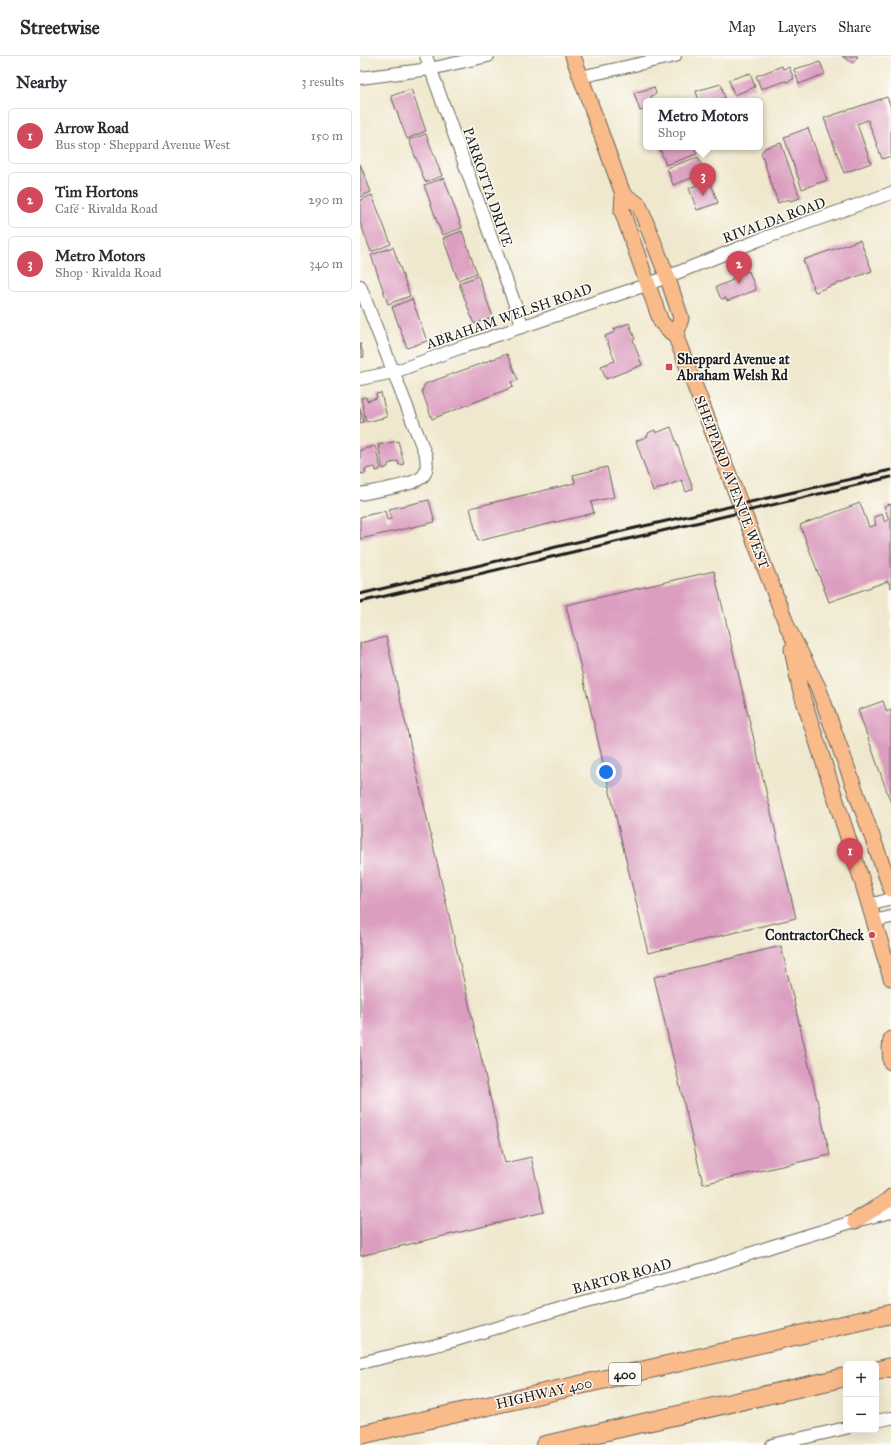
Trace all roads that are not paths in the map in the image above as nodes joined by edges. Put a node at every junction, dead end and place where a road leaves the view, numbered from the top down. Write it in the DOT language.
graph roads {
  1 [pos="426,56"];
  2 [pos="488,56"];
  3 [pos="573,56"];
  4 [pos="675,56"];
  5 [pos="430,69"];
  6 [pos="580,77"];
  7 [pos="360,78"];
  8 [pos="891,193"];
  9 [pos="623,194"];
  10 [pos="667,276"];
  11 [pos="649,284"];
  12 [pos="360,286"];
  13 [pos="523,327"];
  14 [pos="676,337"];
  15 [pos="394,372"];
  16 [pos="360,379"];
  17 [pos="360,494"];
  18 [pos="788,628"];
  19 [pos="891,889"];
  20 [pos="891,898"];
  21 [pos="870,906"];
  22 [pos="891,918"];
  23 [pos="874,921"];
  24 [pos="891,978"];
  25 [pos="891,1039"];
  26 [pos="891,1062"];
  27 [pos="891,1197"];
  28 [pos="891,1212"];
  29 [pos="855,1221"];
  30 [pos="891,1314"];
  31 [pos="360,1363"];
  32 [pos="891,1367"];
  33 [pos="879,1370"];
  34 [pos="843,1378"];
  35 [pos="891,1418"];
  36 [pos="879,1420"];
  37 [pos="843,1429"];
  38 [pos="360,1435"];
  39 [pos="545,1445"];
  40 [pos="772,1445"];
  1 -- 5 [label="street, PARROTTA DRIVE"];
  2 -- 5 [label="street"];
  3 -- 6 [label="main road, SHEPPARD AVENUE WEST"];
  4 -- 6 [label="street"];
  5 -- 7 [label="street"];
  5 -- 13 [label="street, PARROTTA DRIVE"];
  6 -- 9 [label="main road, SHEPPARD AVENUE WEST"];
  8 -- 10 [label="street, RIVALDA ROAD"];
  9 -- 10 [label="main road"];
  9 -- 11 [label="main road, SHEPPARD AVENUE WEST"];
  10 -- 11 [label="street, ABRAHAM WELSH ROAD"];
  10 -- 14 [label="main road"];
  11 -- 13 [label="street, ABRAHAM WELSH ROAD"];
  11 -- 14 [label="main road, SHEPPARD AVENUE WEST"];
  12 -- 15 [label="street"];
  13 -- 15 [label="street, ABRAHAM WELSH ROAD"];
  14 -- 18 [label="main road, SHEPPARD AVENUE WEST"];
  15 -- 16 [label="street, ABRAHAM WELSH ROAD"];
  15 -- 17 [label="street"];
  18 -- 19 [label="main road, SHEPPARD AVENUE WEST"];
  18 -- 21 [label="main road, SHEPPARD AVENUE WEST"];
  20 -- 21 [label="street"];
  21 -- 23 [label="main road, SHEPPARD AVENUE WEST"];
  22 -- 23 [label="street"];
  23 -- 24 [label="main road, SHEPPARD AVENUE WEST"];
  25 -- 26 [label="main road"];
  27 -- 29 [label="main road"];
  28 -- 29 [label="street, BARTOR ROAD"];
  29 -- 31 [label="street, BARTOR ROAD"];
  30 -- 38 [label="highway, HIGHWAY 400 / 400"];
  32 -- 33 [label="highway"];
  34 -- 39 [label="highway"];
  35 -- 36 [label="street"];
  37 -- 40 [label="street"];
}
